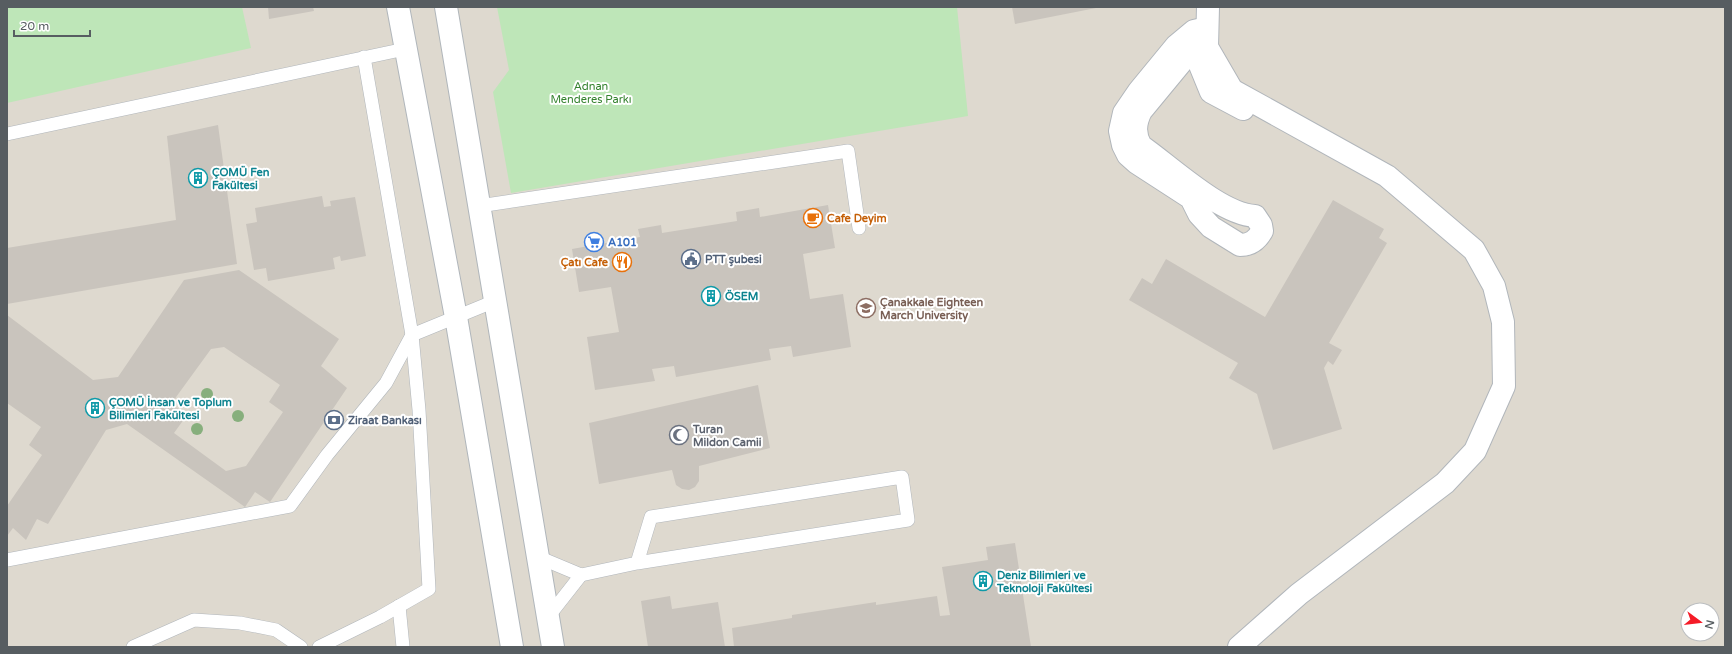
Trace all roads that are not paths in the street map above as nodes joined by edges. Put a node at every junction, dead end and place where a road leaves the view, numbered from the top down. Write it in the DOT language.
graph roads {
  1 [pos="398,7"];
  2 [pos="446,7"];
  3 [pos="1196,7"];
  4 [pos="1202,32"];
  5 [pos="404,49"];
  6 [pos="364,57"];
  7 [pos="7,134"];
  8 [pos="479,206"];
  9 [pos="859,228"];
  10 [pos="495,300"];
  11 [pos="456,317"];
  12 [pos="412,335"];
  13 [pos="538,557"];
  14 [pos="7,560"];
  15 [pos="637,563"];
  16 [pos="581,575"];
  17 [pos="399,606"];
  18 [pos="548,617"];
  19 [pos="133,647"];
  20 [pos="301,647"];
  21 [pos="319,647"];
  22 [pos="403,647"];
  23 [pos="512,647"];
  24 [pos="553,647"];
  25 [pos="1228,647"];
  26 [pos="1239,647"];
  1 -- 5 [label="street"];
  2 -- 8 [label="street"];
  3 -- 4 [label="street"];
  4 -- 4 [label="street"];
  4 -- 25 [label="street"];
  4 -- 26 [label="street"];
  5 -- 6 [label="lane"];
  5 -- 11 [label="street"];
  6 -- 7 [label="lane"];
  6 -- 12 [label="lane"];
  8 -- 9 [label="lane"];
  8 -- 10 [label="street"];
  10 -- 11 [label="lane"];
  10 -- 13 [label="street"];
  11 -- 12 [label="lane"];
  11 -- 23 [label="street"];
  12 -- 14 [label="lane"];
  12 -- 17 [label="lane"];
  13 -- 16 [label="lane"];
  13 -- 18 [label="street"];
  15 -- 15 [label="lane"];
  15 -- 16 [label="lane"];
  16 -- 18 [label="lane"];
  17 -- 21 [label="lane"];
  17 -- 22 [label="lane"];
  18 -- 24 [label="street"];
  19 -- 20 [label="lane"];
}
